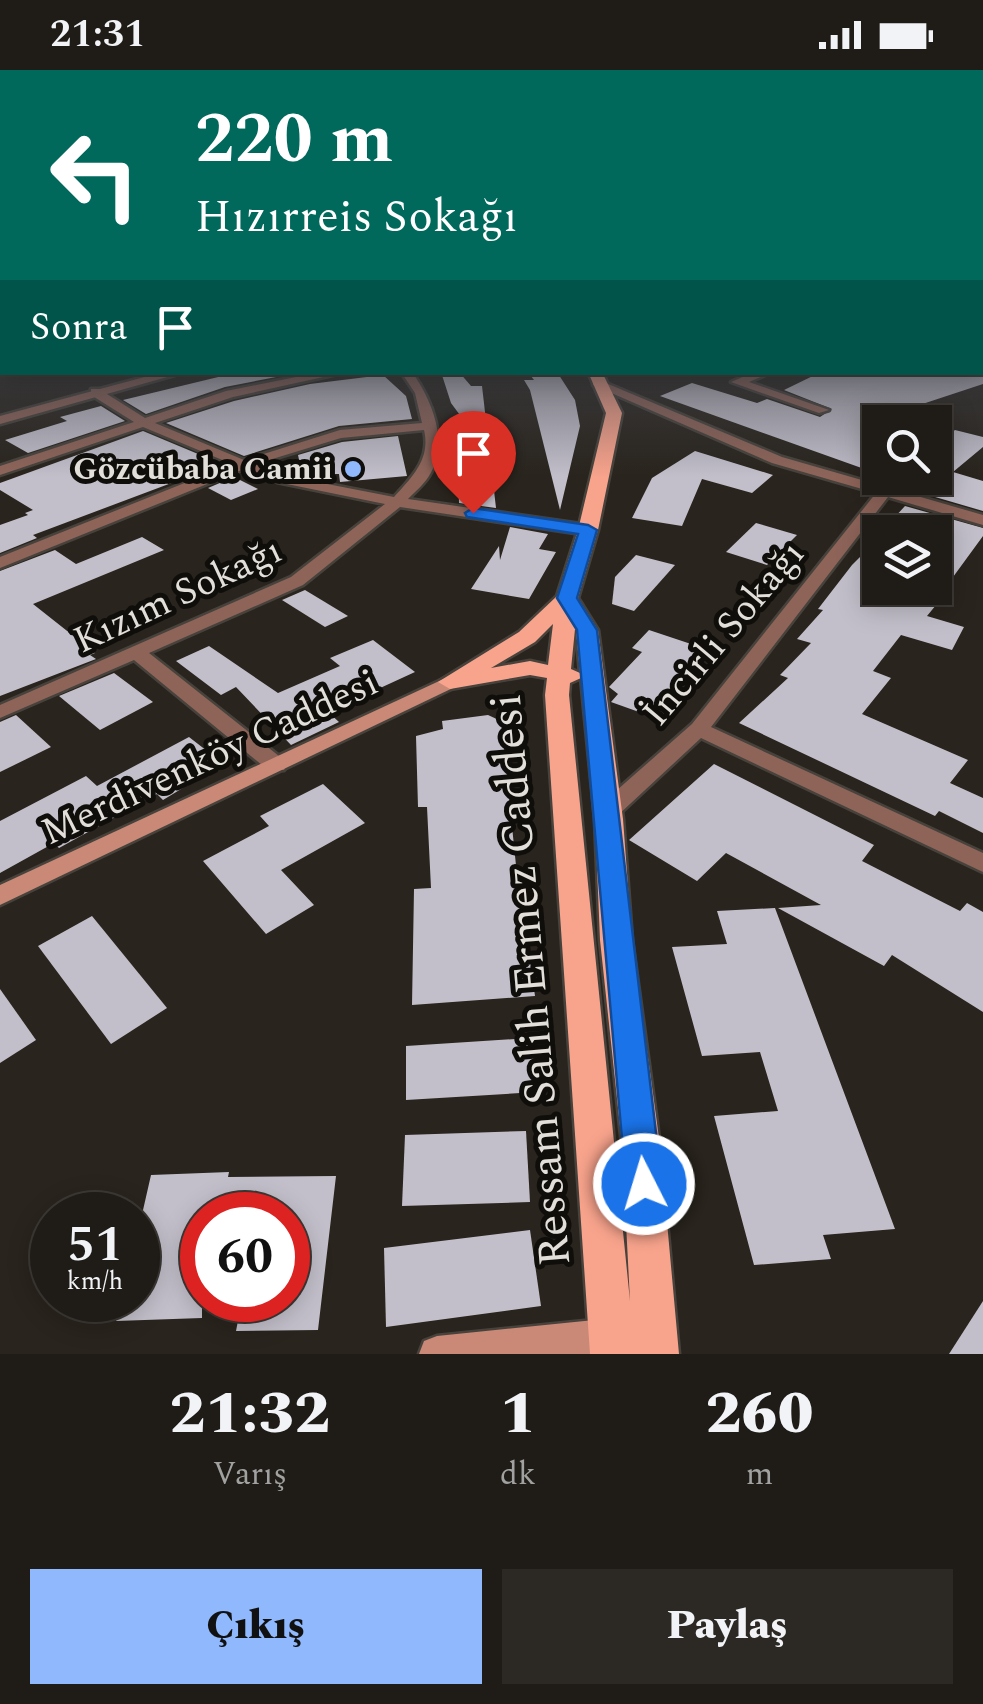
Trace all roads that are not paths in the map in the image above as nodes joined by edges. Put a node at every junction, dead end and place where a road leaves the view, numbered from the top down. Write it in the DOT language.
graph roads {
  1 [pos="167,375"];
  2 [pos="326,375"];
  3 [pos="408,375"];
  4 [pos="595,375"];
  5 [pos="758,375"];
  6 [pos="95,392"];
  7 [pos="823,410"];
  8 [pos="0,420"];
  9 [pos="144,423"];
  10 [pos="428,426"];
  11 [pos="237,464"];
  12 [pos="0,471"];
  13 [pos="862,485"];
  14 [pos="882,495"];
  15 [pos="895,495"];
  16 [pos="397,502"];
  17 [pos="983,520"];
  18 [pos="588,530"];
  19 [pos="0,563"];
  20 [pos="567,598"];
  21 [pos="138,654"];
  22 [pos="558,672"];
  23 [pos="450,682"];
  24 [pos="594,686"];
  25 [pos="0,712"];
  26 [pos="699,729"];
  27 [pos="276,765"];
  28 [pos="608,811"];
  29 [pos="983,863"];
  30 [pos="0,896"];
  31 [pos="643,1348"];
  32 [pos="438,1354"];
  1 -- 6 [label="street"];
  2 -- 9 [label="street"];
  3 -- 10 [label="street, Kızım Sokağı"];
  4 -- 13 [label="street"];
  4 -- 18 [label="main road, Ressam Salih Ermez Caddesi"];
  5 -- 7 [label="street"];
  6 -- 8 [label="street"];
  6 -- 9 [label="street"];
  9 -- 11 [label="street"];
  9 -- 12 [label="street"];
  10 -- 11 [label="street"];
  10 -- 16 [label="street, Kızım Sokağı"];
  11 -- 16 [label="street"];
  11 -- 19 [label="street"];
  14 -- 26 [label="street, İncirli Sokağı"];
  15 -- 17 [label="street"];
  16 -- 18 [label="street"];
  16 -- 21 [label="street, Kızım Sokağı"];
  18 -- 20 [label="main road, Ressam Salih Ermez Caddesi"];
  20 -- 22 [label="main road, Ressam Salih Ermez Caddesi"];
  20 -- 23 [label="main road"];
  20 -- 24 [label="main road"];
  21 -- 25 [label="street, Kızım Sokağı"];
  21 -- 27 [label="street"];
  22 -- 23 [label="main road"];
  22 -- 24 [label="main road"];
  22 -- 31 [label="main road, Ressam Salih Ermez Caddesi"];
  23 -- 27 [label="main road, Merdivenköy Caddesi"];
  24 -- 28 [label="main road"];
  26 -- 28 [label="street, İncirli Sokağı"];
  26 -- 29 [label="street"];
  27 -- 30 [label="main road, Merdivenköy Caddesi"];
  28 -- 31 [label="main road"];
  31 -- 32 [label="main road"];
}
